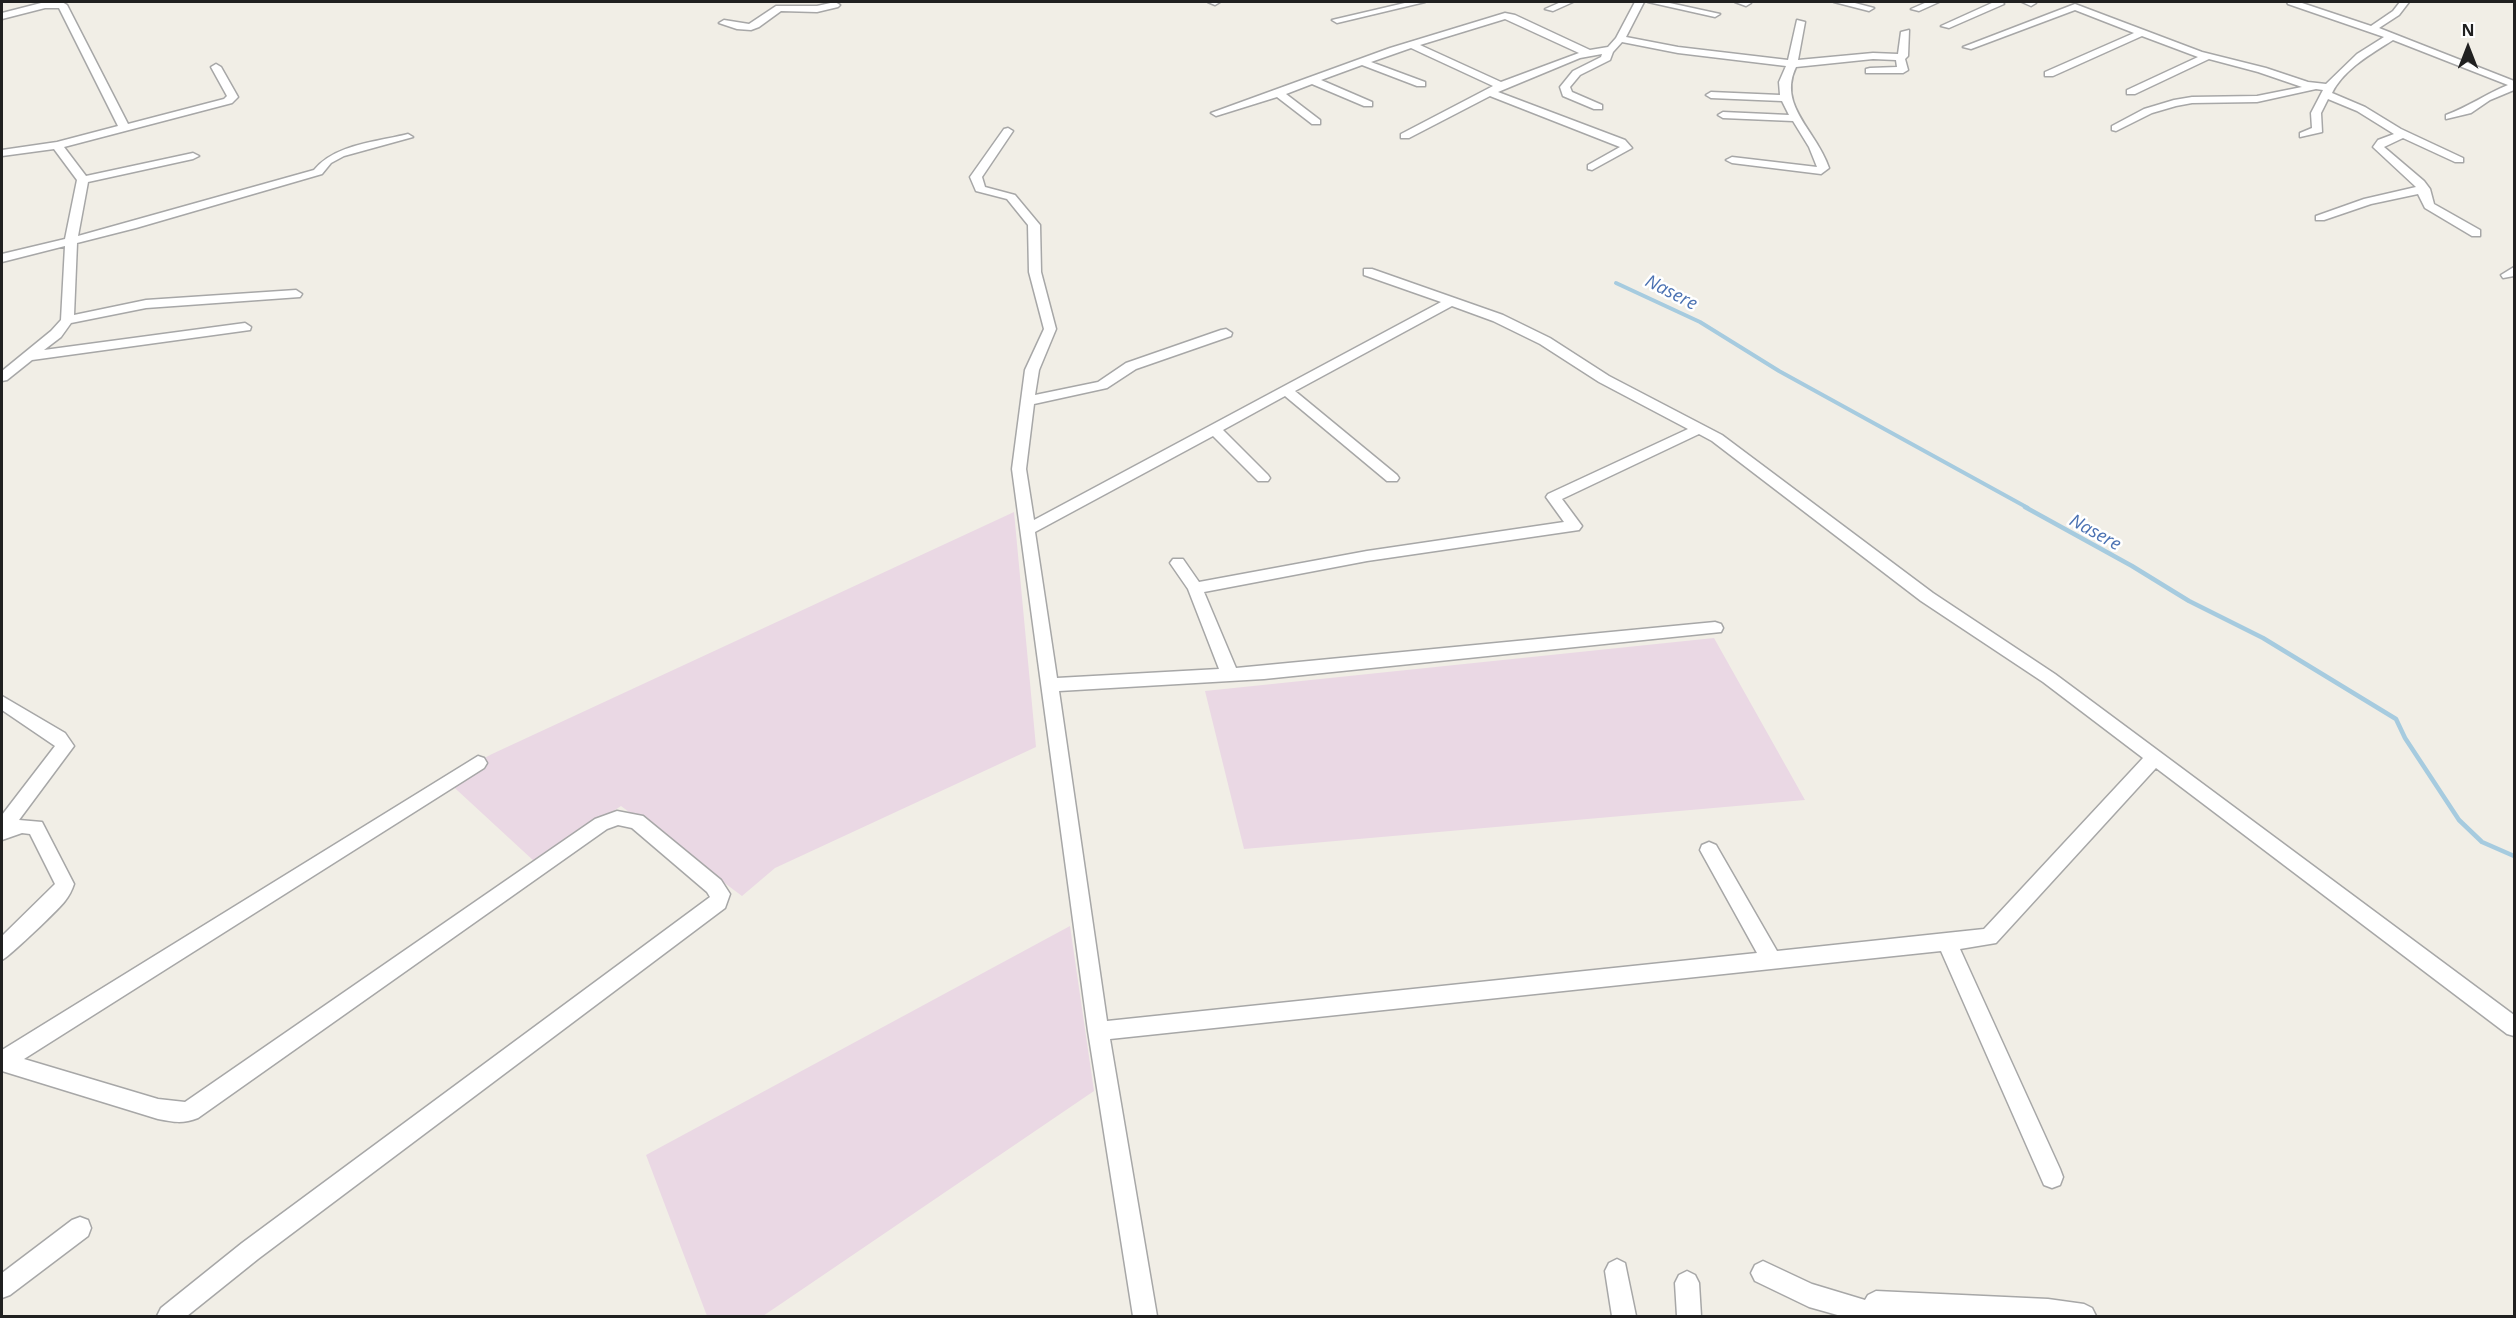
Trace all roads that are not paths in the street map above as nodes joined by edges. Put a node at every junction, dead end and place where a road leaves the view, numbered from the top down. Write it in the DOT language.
graph roads {
  1 [pos="831,2"];
  2 [pos="1420,2"];
  3 [pos="1568,2"];
  4 [pos="1640,2"];
  5 [pos="1653,2"];
  6 [pos="1839,2"];
  7 [pos="1934,2"];
  8 [pos="1998,2"];
  9 [pos="2291,2"];
  10 [pos="2405,2"];
  11 [pos="35,5"];
  12 [pos="1869,8"];
  13 [pos="1550,9"];
  14 [pos="1916,9"];
  15 [pos="1715,14"];
  16 [pos="2,16"];
  17 [pos="1337,20"];
  18 [pos="724,22"];
  19 [pos="1800,22"];
  20 [pos="1946,26"];
  21 [pos="2372,29"];
  22 [pos="1906,32"];
  23 [pos="2143,32"];
  24 [pos="2392,36"];
  25 [pos="1620,39"];
  26 [pos="1413,45"];
  27 [pos="1968,47"];
  28 [pos="1608,50"];
  29 [pos="1588,53"];
  30 [pos="2208,56"];
  31 [pos="1900,57"];
  32 [pos="1363,62"];
  33 [pos="1792,64"];
  34 [pos="216,68"];
  35 [pos="1870,71"];
  36 [pos="2049,74"];
  37 [pos="1312,80"];
  38 [pos="2513,83"];
  39 [pos="1421,84"];
  40 [pos="1501,86"];
  41 [pos="2315,88"];
  42 [pos="2327,91"];
  43 [pos="1489,92"];
  44 [pos="2132,92"];
  45 [pos="1278,93"];
  46 [pos="1711,94"];
  47 [pos="1786,98"];
  48 [pos="1368,104"];
  49 [pos="1598,107"];
  50 [pos="1216,113"];
  51 [pos="1723,115"];
  52 [pos="2450,117"];
  53 [pos="1796,118"];
  54 [pos="1316,122"];
  55 [pos="2116,128"];
  56 [pos="125,129"];
  57 [pos="1008,131"];
  58 [pos="2404,134"];
  59 [pos="2304,135"];
  60 [pos="1404,136"];
  61 [pos="408,137"];
  62 [pos="57,145"];
  63 [pos="2,153"];
  64 [pos="193,156"];
  65 [pos="1732,160"];
  66 [pos="2459,160"];
  67 [pos="1592,167"];
  68 [pos="83,180"];
  69 [pos="2424,189"];
  70 [pos="2320,218"];
  71 [pos="2476,234"];
  72 [pos="71,240"];
  73 [pos="2,258"];
  74 [pos="1368,272"];
  75 [pos="296,294"];
  76 [pos="1452,301"];
  77 [pos="67,320"];
  78 [pos="245,327"];
  79 [pos="1226,333"];
  80 [pos="28,356"];
  81 [pos="2,377"];
  82 [pos="1286,390"];
  83 [pos="1028,401"];
  84 [pos="1214,429"];
  85 [pos="1699,429"];
  86 [pos="1263,478"];
  87 [pos="1392,478"];
  88 [pos="1027,530"];
  89 [pos="1178,563"];
  90 [pos="1196,588"];
  91 [pos="1714,628"];
  92 [pos="1230,675"];
  93 [pos="1048,685"];
  94 [pos="2,702"];
  95 [pos="2155,757"];
  96 [pos="478,764"];
  97 [pos="2,828"];
  98 [pos="2,833"];
  99 [pos="1710,850"];
  100 [pos="1947,941"];
  101 [pos="2,951"];
  102 [pos="1772,960"];
  103 [pos="2514,1027"];
  104 [pos="1098,1031"];
  105 [pos="2,1061"];
  106 [pos="2052,1178"];
  107 [pos="80,1228"];
  108 [pos="1617,1271"];
  109 [pos="1763,1273"];
  110 [pos="1687,1283"];
  111 [pos="2,1287"];
  112 [pos="1875,1316"];
  113 [pos="169,1317"];
  114 [pos="1145,1317"];
  115 [pos="1624,1317"];
  116 [pos="1689,1317"];
  117 [pos="2084,1317"];
  1 -- 18 [label="street"];
  2 -- 17 [label="street"];
  3 -- 13 [label="street"];
  4 -- 25 [label="street"];
  5 -- 15 [label="street"];
  6 -- 12 [label="street"];
  7 -- 14 [label="street"];
  8 -- 20 [label="street"];
  9 -- 21 [label="street"];
  10 -- 21 [label="street"];
  11 -- 16 [label="street"];
  11 -- 56 [label="street"];
  19 -- 33 [label="street"];
  21 -- 24 [label="street"];
  22 -- 31 [label="street"];
  23 -- 27 [label="street"];
  23 -- 30 [label="street"];
  23 -- 36 [label="street"];
  24 -- 38 [label="street"];
  24 -- 42 [label="street"];
  25 -- 28 [label="street"];
  25 -- 33 [label="street"];
  26 -- 29 [label="street"];
  26 -- 32 [label="street"];
  26 -- 40 [label="street"];
  28 -- 29 [label="street"];
  28 -- 49 [label="street"];
  29 -- 40 [label="street"];
  30 -- 41 [label="street"];
  30 -- 44 [label="street"];
  31 -- 33 [label="street"];
  31 -- 35 [label="street"];
  32 -- 37 [label="street"];
  32 -- 39 [label="street"];
  33 -- 47 [label="street"];
  34 -- 56 [label="street"];
  37 -- 45 [label="street"];
  37 -- 48 [label="street"];
  38 -- 52 [label="street"];
  40 -- 43 [label="street"];
  41 -- 42 [label="street"];
  41 -- 55 [label="street"];
  42 -- 58 [label="street"];
  42 -- 59 [label="street"];
  43 -- 60 [label="street"];
  43 -- 67 [label="street"];
  45 -- 50 [label="street"];
  45 -- 54 [label="street"];
  46 -- 47 [label="street"];
  47 -- 53 [label="street"];
  51 -- 53 [label="street"];
  53 -- 65 [label="street"];
  56 -- 62 [label="street"];
  57 -- 83 [label="street"];
  58 -- 66 [label="street"];
  58 -- 69 [label="street"];
  61 -- 72 [label="street"];
  62 -- 63 [label="street"];
  62 -- 68 [label="street"];
  64 -- 68 [label="street"];
  68 -- 72 [label="street"];
  69 -- 70 [label="street"];
  69 -- 71 [label="street"];
  72 -- 73 [label="street"];
  72 -- 77 [label="street"];
  74 -- 76 [label="street"];
  75 -- 77 [label="street"];
  76 -- 82 [label="street"];
  76 -- 85 [label="street"];
  77 -- 80 [label="street"];
  78 -- 80 [label="street"];
  79 -- 83 [label="street"];
  80 -- 81 [label="street"];
  82 -- 84 [label="street"];
  82 -- 87 [label="street"];
  83 -- 88 [label="street"];
  84 -- 86 [label="street"];
  84 -- 88 [label="street"];
  85 -- 90 [label="street"];
  85 -- 95 [label="street"];
  88 -- 93 [label="street"];
  89 -- 90 [label="street"];
  90 -- 92 [label="street"];
  91 -- 92 [label="street"];
  92 -- 93 [label="street"];
  93 -- 104 [label="street"];
  94 -- 97 [label="street"];
  95 -- 100 [label="street"];
  95 -- 103 [label="street"];
  96 -- 105 [label="street"];
  98 -- 101 [label="street"];
  99 -- 102 [label="street"];
  100 -- 102 [label="street"];
  100 -- 106 [label="street"];
  102 -- 104 [label="street"];
  104 -- 114 [label="street"];
  105 -- 113 [label="street"];
  107 -- 111 [label="street"];
  108 -- 115 [label="street"];
  109 -- 112 [label="street"];
  110 -- 116 [label="street"];
  112 -- 117 [label="street"];
}
